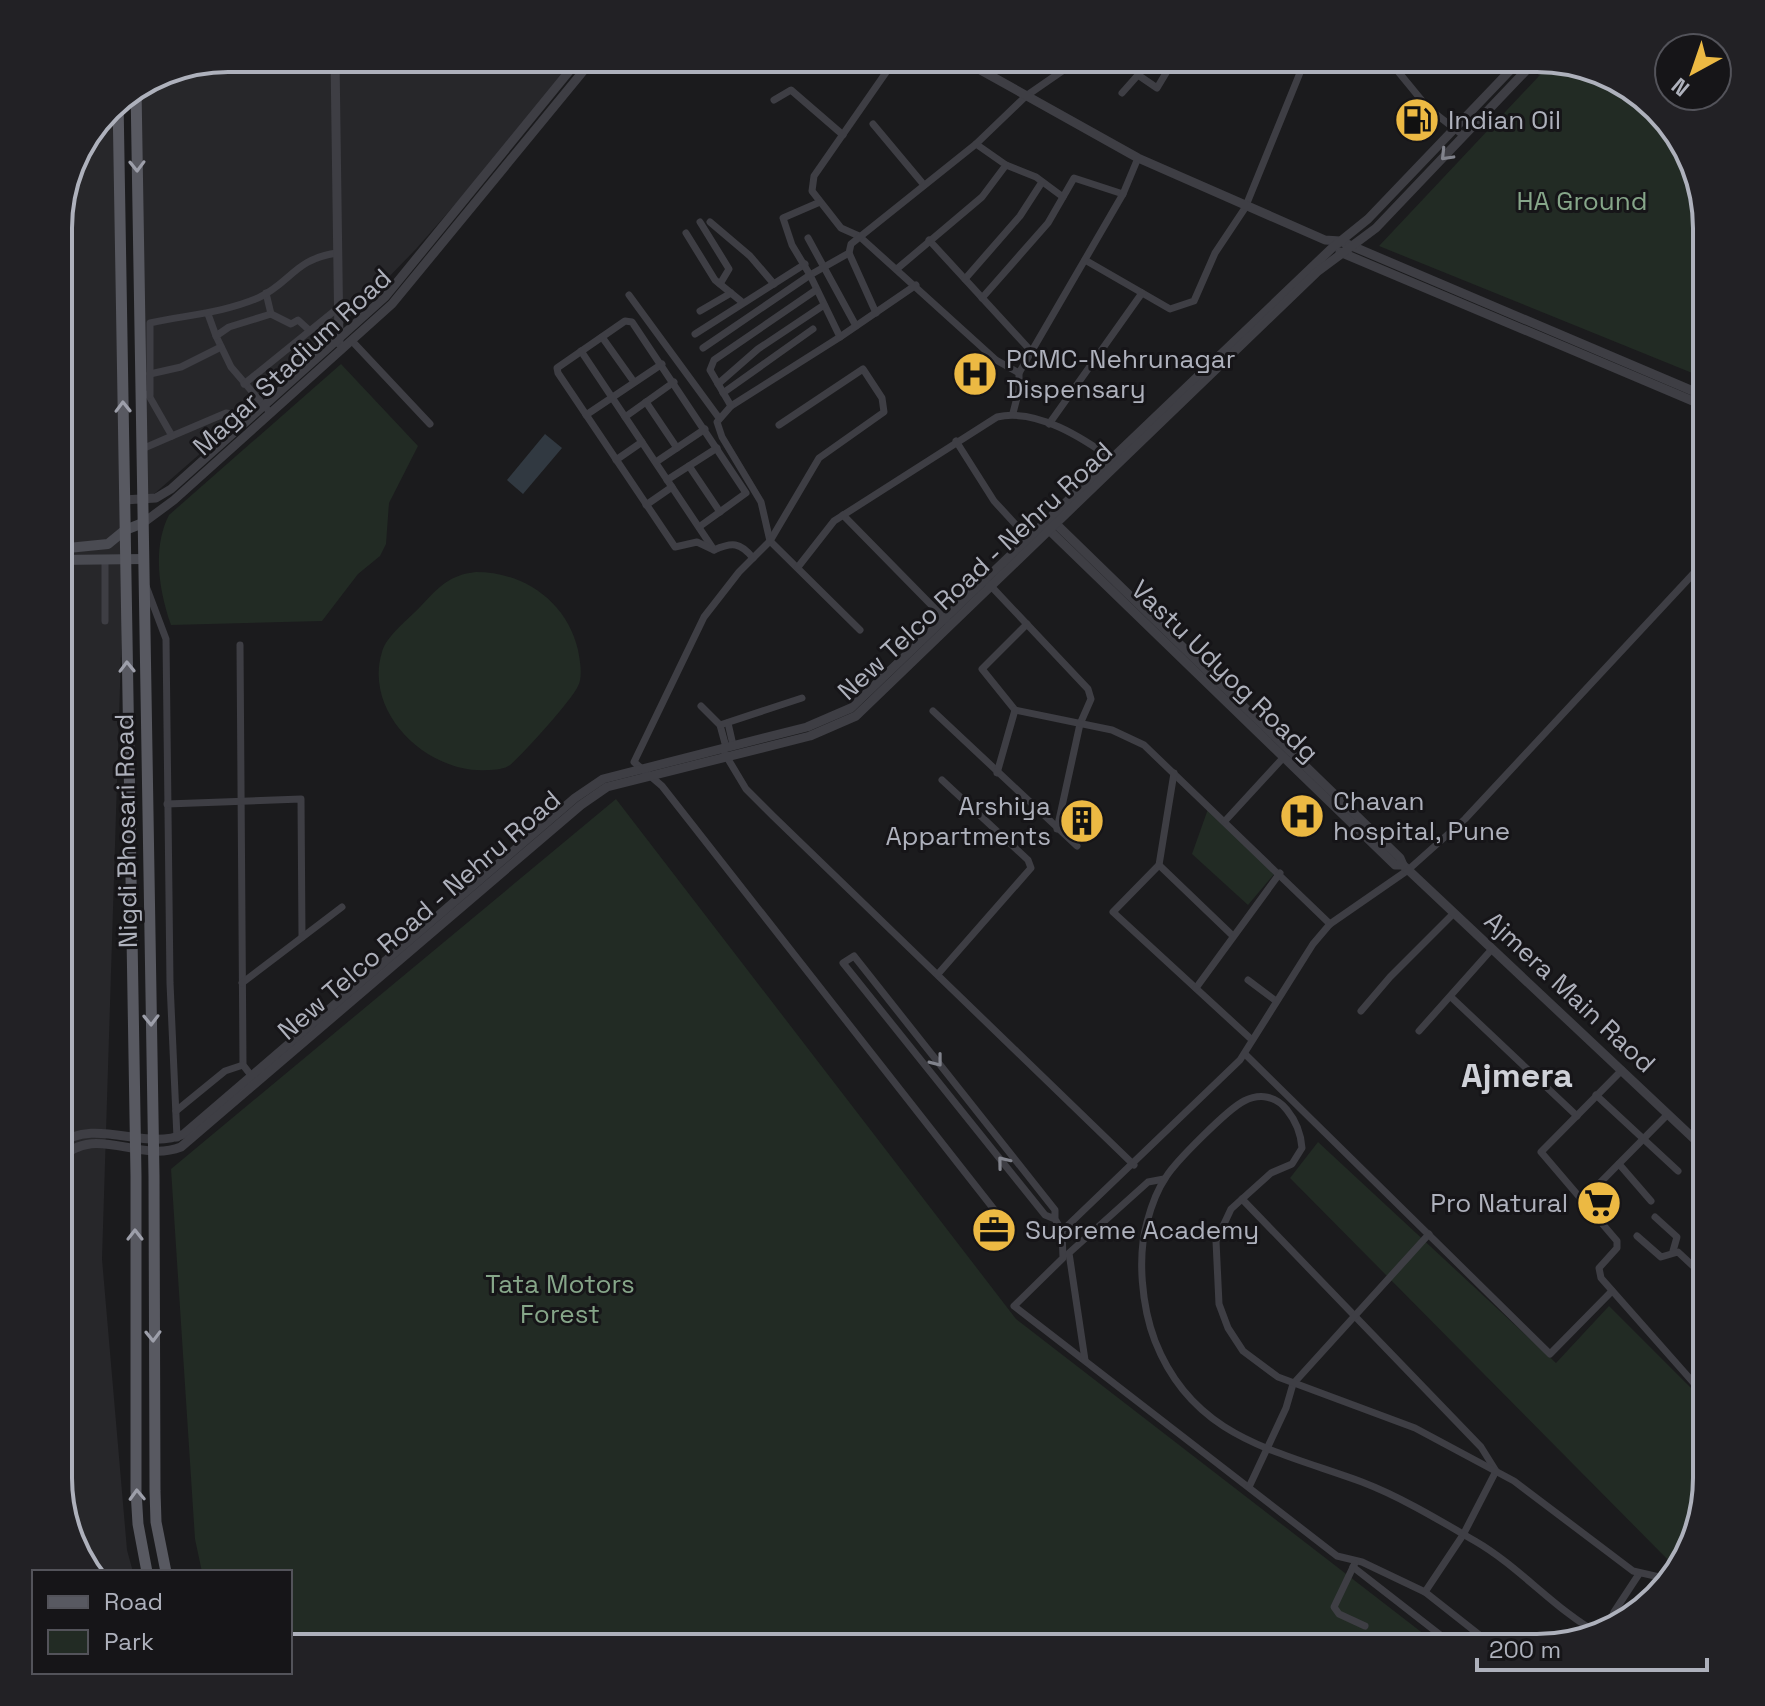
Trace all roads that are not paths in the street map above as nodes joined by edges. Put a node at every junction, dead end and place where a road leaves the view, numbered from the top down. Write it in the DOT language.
graph roads {
  1 [pos="335,72"];
  2 [pos="569,72"];
  3 [pos="583,72"];
  4 [pos="886,72"];
  5 [pos="984,72"];
  6 [pos="1059,72"];
  7 [pos="1167,72"];
  8 [pos="1300,72"];
  9 [pos="1398,72"];
  10 [pos="1509,72"];
  11 [pos="1525,72"];
  12 [pos="1122,93"];
  13 [pos="1026,96"];
  14 [pos="774,100"];
  15 [pos="136,102"];
  16 [pos="118,118"];
  17 [pos="873,124"];
  18 [pos="1455,128"];
  19 [pos="843,135"];
  20 [pos="1464,136"];
  21 [pos="976,144"];
  22 [pos="1138,158"];
  23 [pos="1006,165"];
  24 [pos="1042,182"];
  25 [pos="924,185"];
  26 [pos="1123,194"];
  27 [pos="1063,197"];
  28 [pos="820,202"];
  29 [pos="1245,208"];
  30 [pos="700,222"];
  31 [pos="710,222"];
  32 [pos="686,233"];
  33 [pos="859,236"];
  34 [pos="808,238"];
  35 [pos="929,240"];
  36 [pos="1335,246"];
  37 [pos="1352,247"];
  38 [pos="337,253"];
  39 [pos="849,253"];
  40 [pos="1085,260"];
  41 [pos="805,264"];
  42 [pos="826,266"];
  43 [pos="898,268"];
  44 [pos="810,275"];
  45 [pos="965,279"];
  46 [pos="720,284"];
  47 [pos="774,284"];
  48 [pos="916,285"];
  49 [pos="816,290"];
  50 [pos="266,293"];
  51 [pos="731,293"];
  52 [pos="1142,293"];
  53 [pos="629,295"];
  54 [pos="982,298"];
  55 [pos="742,302"];
  56 [pos="824,305"];
  57 [pos="338,308"];
  58 [pos="700,311"];
  59 [pos="876,313"];
  60 [pos="208,314"];
  61 [pos="271,314"];
  62 [pos="856,326"];
  63 [pos="813,329"];
  64 [pos="309,330"];
  65 [pos="695,334"];
  66 [pos="216,336"];
  67 [pos="602,337"];
  68 [pos="840,337"];
  69 [pos="339,339"];
  70 [pos="352,341"];
  71 [pos="221,347"];
  72 [pos="703,348"];
  73 [pos="581,351"];
  74 [pos="1031,351"];
  75 [pos="339,352"];
  76 [pos="662,364"];
  77 [pos="1019,373"];
  78 [pos="150,374"];
  79 [pos="634,382"];
  80 [pos="674,382"];
  81 [pos="244,384"];
  82 [pos="718,384"];
  83 [pos="1693,391"];
  84 [pos="146,392"];
  85 [pos="723,393"];
  86 [pos="612,397"];
  87 [pos="1693,401"];
  88 [pos="646,402"];
  89 [pos="731,406"];
  90 [pos="268,410"];
  91 [pos="1013,413"];
  92 [pos="586,415"];
  93 [pos="252,417"];
  94 [pos="625,417"];
  95 [pos="719,418"];
  96 [pos="430,424"];
  97 [pos="1049,424"];
  98 [pos="779,425"];
  99 [pos="705,429"];
  100 [pos="172,436"];
  101 [pos="956,441"];
  102 [pos="642,442"];
  103 [pos="677,448"];
  104 [pos="717,448"];
  105 [pos="142,449"];
  106 [pos="616,460"];
  107 [pos="656,462"];
  108 [pos="1116,462"];
  109 [pos="689,466"];
  110 [pos="670,484"];
  111 [pos="124,500"];
  112 [pos="143,500"];
  113 [pos="646,505"];
  114 [pos="720,512"];
  115 [pos="843,515"];
  116 [pos="143,523"];
  117 [pos="1050,525"];
  118 [pos="699,527"];
  119 [pos="125,530"];
  120 [pos="1029,539"];
  121 [pos="770,541"];
  122 [pos="72,548"];
  123 [pos="714,550"];
  124 [pos="753,558"];
  125 [pos="125,559"];
  126 [pos="144,559"];
  127 [pos="72,560"];
  128 [pos="105,560"];
  129 [pos="798,567"];
  130 [pos="1693,574"];
  131 [pos="144,580"];
  132 [pos="989,585"];
  133 [pos="105,621"];
  134 [pos="949,623"];
  135 [pos="1027,624"];
  136 [pos="860,630"];
  137 [pos="240,645"];
  138 [pos="802,698"];
  139 [pos="701,706"];
  140 [pos="1015,710"];
  141 [pos="933,711"];
  142 [pos="724,724"];
  143 [pos="1080,724"];
  144 [pos="727,749"];
  145 [pos="1281,754"];
  146 [pos="637,769"];
  147 [pos="997,773"];
  148 [pos="1174,773"];
  149 [pos="647,775"];
  150 [pos="942,780"];
  151 [pos="241,801"];
  152 [pos="167,804"];
  153 [pos="1225,821"];
  154 [pos="1057,829"];
  155 [pos="1077,846"];
  156 [pos="1159,865"];
  157 [pos="1405,868"];
  158 [pos="1280,873"];
  159 [pos="342,907"];
  160 [pos="1454,913"];
  161 [pos="1330,924"];
  162 [pos="1233,936"];
  163 [pos="302,937"];
  164 [pos="1492,949"];
  165 [pos="384,968"];
  166 [pos="938,974"];
  167 [pos="1248,980"];
  168 [pos="170,983"];
  169 [pos="242,983"];
  170 [pos="151,984"];
  171 [pos="1196,988"];
  172 [pos="1451,997"];
  173 [pos="1276,1001"];
  174 [pos="1361,1011"];
  175 [pos="906,1021"];
  176 [pos="896,1029"];
  177 [pos="1419,1031"];
  178 [pos="1251,1039"];
  179 [pos="1245,1054"];
  180 [pos="243,1065"];
  181 [pos="1622,1070"];
  182 [pos="254,1079"];
  183 [pos="1596,1095"];
  184 [pos="176,1111"];
  185 [pos="1668,1114"];
  186 [pos="1577,1116"];
  187 [pos="987,1123"];
  188 [pos="978,1131"];
  189 [pos="133,1135"];
  190 [pos="153,1137"];
  191 [pos="177,1137"];
  192 [pos="72,1138"];
  193 [pos="1693,1138"];
  194 [pos="1644,1139"];
  195 [pos="72,1148"];
  196 [pos="135,1149"];
  197 [pos="177,1149"];
  198 [pos="154,1151"];
  199 [pos="1619,1164"];
  200 [pos="1134,1165"];
  201 [pos="1678,1171"];
  202 [pos="1028,1175"];
  203 [pos="1164,1179"];
  204 [pos="1019,1182"];
  205 [pos="1242,1199"];
  206 [pos="1584,1199"];
  207 [pos="1651,1201"];
  208 [pos="1000,1217"];
  209 [pos="1655,1217"];
  210 [pos="1055,1219"];
  211 [pos="1062,1231"];
  212 [pos="1429,1234"];
  213 [pos="1637,1236"];
  214 [pos="1673,1251"];
  215 [pos="1693,1265"];
  216 [pos="1612,1291"];
  217 [pos="1354,1316"];
  218 [pos="1085,1360"];
  219 [pos="1693,1382"];
  220 [pos="1293,1384"];
  221 [pos="1268,1450"];
  222 [pos="1496,1471"];
  223 [pos="1249,1487"];
  224 [pos="1463,1535"];
  225 [pos="1354,1564"];
  226 [pos="147,1570"];
  227 [pos="166,1570"];
  228 [pos="1639,1574"];
  229 [pos="1657,1577"];
  230 [pos="1425,1592"];
  231 [pos="1613,1614"];
  232 [pos="1587,1625"];
  233 [pos="1365,1626"];
  234 [pos="1440,1634"];
  235 [pos="1478,1634"];
  1 -- 38 [label="street"];
  2 -- 69 [label="street, Magar Stadium Road"];
  3 -- 70 [label="street, Magar Stadium Road"];
  4 -- 19 [label="street"];
  5 -- 13 [label="street"];
  6 -- 13 [label="street"];
  7 -- 12 [label="street"];
  8 -- 29 [label="street"];
  9 -- 18 [label="street"];
  10 -- 18 [label="street, New Telco Road - Nehru Road"];
  11 -- 20 [label="street, New Telco Road - Nehru Road"];
  13 -- 21 [label="street"];
  13 -- 22 [label="street"];
  14 -- 19 [label="street"];
  15 -- 84 [label="main road, Nigdi Bhosari Road, one-way"];
  111 -- 16 [label="main road, Nigdi Bhosari Road, one-way"];
  17 -- 25 [label="street"];
  18 -- 20 [label="street"];
  18 -- 36 [label="street, New Telco Road - Nehru Road"];
  19 -- 28 [label="street"];
  20 -- 37 [label="street, New Telco Road - Nehru Road, one-way"];
  21 -- 23 [label="street"];
  21 -- 25 [label="street"];
  22 -- 26 [label="street"];
  22 -- 29 [label="street"];
  23 -- 24 [label="street"];
  23 -- 35 [label="street"];
  24 -- 27 [label="street"];
  24 -- 45 [label="street"];
  25 -- 33 [label="street"];
  26 -- 27 [label="street"];
  26 -- 40 [label="street"];
  27 -- 54 [label="street"];
  28 -- 33 [label="street"];
  28 -- 41 [label="street"];
  29 -- 36 [label="street"];
  29 -- 52 [label="street"];
  30 -- 46 [label="street"];
  31 -- 47 [label="street"];
  32 -- 46 [label="street"];
  33 -- 39 [label="street"];
  33 -- 43 [label="street"];
  34 -- 42 [label="street"];
  35 -- 43 [label="street"];
  35 -- 45 [label="street"];
  36 -- 37 [label="street, New Telco Road - Nehru Road"];
  36 -- 87 [label="street"];
  36 -- 108 [label="street, New Telco Road - Nehru Road"];
  37 -- 83 [label="street"];
  38 -- 50 [label="street"];
  38 -- 57 [label="street"];
  39 -- 42 [label="street"];
  39 -- 59 [label="street"];
  40 -- 52 [label="street"];
  40 -- 74 [label="street"];
  41 -- 44 [label="street"];
  41 -- 47 [label="street"];
  42 -- 44 [label="street"];
  42 -- 62 [label="street"];
  43 -- 48 [label="street"];
  44 -- 49 [label="street"];
  44 -- 72 [label="street"];
  45 -- 54 [label="street"];
  46 -- 51 [label="street"];
  47 -- 55 [label="street"];
  48 -- 59 [label="street"];
  48 -- 77 [label="street"];
  49 -- 56 [label="street"];
  49 -- 82 [label="street"];
  50 -- 60 [label="street"];
  50 -- 61 [label="street"];
  51 -- 55 [label="street"];
  51 -- 58 [label="street"];
  52 -- 97 [label="street"];
  53 -- 95 [label="street"];
  54 -- 74 [label="street"];
  55 -- 65 [label="street"];
  56 -- 68 [label="street"];
  56 -- 82 [label="street"];
  57 -- 64 [label="street"];
  57 -- 69 [label="street"];
  59 -- 62 [label="street"];
  60 -- 66 [label="street"];
  60 -- 78 [label="street"];
  61 -- 64 [label="street"];
  61 -- 66 [label="street"];
  62 -- 68 [label="street"];
  63 -- 85 [label="street"];
  64 -- 81 [label="street"];
  66 -- 71 [label="street"];
  67 -- 73 [label="street"];
  67 -- 76 [label="street"];
  67 -- 79 [label="street"];
  68 -- 89 [label="street"];
  69 -- 75 [label="street"];
  69 -- 90 [label="street, Magar Stadium Road"];
  70 -- 75 [label="street, Magar Stadium Road"];
  70 -- 96 [label="street"];
  71 -- 78 [label="street"];
  71 -- 81 [label="street"];
  73 -- 86 [label="street"];
  73 -- 92 [label="street"];
  74 -- 77 [label="street"];
  75 -- 90 [label="street, Magar Stadium Road"];
  76 -- 79 [label="street"];
  76 -- 80 [label="street"];
  77 -- 91 [label="street"];
  78 -- 84 [label="street"];
  79 -- 86 [label="street"];
  80 -- 88 [label="street"];
  80 -- 99 [label="street"];
  81 -- 90 [label="street"];
  82 -- 85 [label="street"];
  84 -- 100 [label="street"];
  84 -- 105 [label="main road, Nigdi Bhosari Road"];
  85 -- 89 [label="street"];
  86 -- 92 [label="street"];
  86 -- 94 [label="street"];
  88 -- 94 [label="street"];
  88 -- 103 [label="street"];
  89 -- 95 [label="street"];
  90 -- 93 [label="street, Magar Stadium Road"];
  90 -- 116 [label="street, Magar Stadium Road"];
  91 -- 97 [label="street"];
  91 -- 101 [label="street"];
  92 -- 106 [label="street"];
  93 -- 100 [label="street"];
  93 -- 112 [label="street, Magar Stadium Road"];
  94 -- 102 [label="street"];
  95 -- 121 [label="street"];
  97 -- 108 [label="street"];
  98 -- 121 [label="street"];
  99 -- 103 [label="street"];
  99 -- 104 [label="street"];
  100 -- 105 [label="street"];
  101 -- 115 [label="street"];
  101 -- 120 [label="street"];
  102 -- 106 [label="street"];
  102 -- 107 [label="street"];
  103 -- 107 [label="street"];
  104 -- 109 [label="street"];
  104 -- 114 [label="street"];
  105 -- 112 [label="main road, Nigdi Bhosari Road"];
  106 -- 113 [label="street"];
  107 -- 110 [label="street"];
  108 -- 117 [label="street, New Telco Road - Nehru Road"];
  109 -- 110 [label="street"];
  109 -- 114 [label="street"];
  110 -- 113 [label="street"];
  110 -- 118 [label="street"];
  111 -- 112 [label="street, Magar Stadium Road"];
  111 -- 119 [label="main road, Nigdi Bhosari Road"];
  112 -- 116 [label="main road, Nigdi Bhosari Road"];
  113 -- 123 [label="street"];
  114 -- 118 [label="street"];
  115 -- 129 [label="street"];
  115 -- 134 [label="street"];
  116 -- 119 [label="main road, Magar Stadium Road"];
  116 -- 126 [label="main road, Nigdi Bhosari Road"];
  117 -- 120 [label="street, New Telco Road - Nehru Road"];
  117 -- 132 [label="street, New Telco Road - Nehru Road"];
  117 -- 145 [label="street, Vastu Udyog Roadg"];
  118 -- 123 [label="street"];
  119 -- 122 [label="main road, Magar Stadium Road"];
  119 -- 125 [label="main road, Nigdi Bhosari Road"];
  120 -- 132 [label="street, New Telco Road - Nehru Road"];
  121 -- 124 [label="street"];
  121 -- 129 [label="street"];
  123 -- 124 [label="street"];
  124 -- 146 [label="street"];
  125 -- 126 [label="main road"];
  125 -- 128 [label="main road"];
  189 -- 125 [label="main road, Nigdi Bhosari Road, one-way"];
  126 -- 131 [label="main road, Nigdi Bhosari Road"];
  127 -- 128 [label="main road"];
  128 -- 133 [label="street"];
  129 -- 136 [label="street"];
  130 -- 157 [label="street"];
  131 -- 152 [label="street"];
  131 -- 170 [label="main road, Nigdi Bhosari Road"];
  132 -- 134 [label="street, New Telco Road - Nehru Road"];
  132 -- 135 [label="street"];
  134 -- 144 [label="street, New Telco Road - Nehru Road"];
  135 -- 140 [label="street"];
  135 -- 143 [label="street"];
  137 -- 151 [label="street"];
  138 -- 142 [label="street"];
  139 -- 142 [label="street"];
  140 -- 143 [label="street"];
  140 -- 147 [label="street"];
  141 -- 147 [label="street"];
  142 -- 144 [label="street"];
  143 -- 148 [label="street"];
  143 -- 154 [label="street"];
  144 -- 146 [label="street, New Telco Road - Nehru Road"];
  144 -- 149 [label="street, New Telco Road - Nehru Road"];
  144 -- 166 [label="street"];
  145 -- 153 [label="street"];
  145 -- 157 [label="street, Vastu Udyog Roadg"];
  146 -- 149 [label="street"];
  146 -- 165 [label="street, New Telco Road - Nehru Road"];
  147 -- 154 [label="street"];
  148 -- 153 [label="street"];
  148 -- 156 [label="street"];
  149 -- 165 [label="street, New Telco Road - Nehru Road"];
  149 -- 208 [label="street"];
  150 -- 166 [label="street"];
  151 -- 152 [label="street"];
  151 -- 163 [label="street"];
  151 -- 169 [label="street"];
  152 -- 168 [label="street"];
  153 -- 158 [label="street"];
  154 -- 155 [label="street"];
  156 -- 162 [label="street"];
  156 -- 171 [label="street"];
  157 -- 160 [label="street, Ajmera Main Raod"];
  157 -- 161 [label="street"];
  158 -- 161 [label="street"];
  158 -- 162 [label="street"];
  159 -- 163 [label="street"];
  160 -- 164 [label="street, Ajmera Main Raod"];
  160 -- 174 [label="street"];
  161 -- 173 [label="street"];
  162 -- 171 [label="street"];
  163 -- 169 [label="street"];
  164 -- 172 [label="street"];
  164 -- 181 [label="street, Ajmera Main Raod"];
  165 -- 182 [label="street, New Telco Road - Nehru Road"];
  166 -- 200 [label="street"];
  167 -- 173 [label="street"];
  168 -- 170 [label="street"];
  168 -- 184 [label="street"];
  169 -- 180 [label="street"];
  170 -- 190 [label="main road, Nigdi Bhosari Road, one-way"];
  171 -- 178 [label="street"];
  172 -- 177 [label="street"];
  172 -- 186 [label="street"];
  173 -- 178 [label="street"];
  175 -- 176 [label="street"];
  175 -- 176 [label="street"];
  175 -- 187 [label="street, one-way"];
  176 -- 188 [label="street"];
  178 -- 179 [label="street"];
  179 -- 200 [label="street"];
  179 -- 212 [label="street"];
  180 -- 182 [label="street"];
  180 -- 184 [label="street"];
  181 -- 183 [label="street"];
  181 -- 185 [label="street, Ajmera Main Raod"];
  182 -- 191 [label="street, New Telco Road - Nehru Road"];
  182 -- 197 [label="street, New Telco Road - Nehru Road"];
  183 -- 186 [label="street"];
  183 -- 194 [label="street"];
  184 -- 191 [label="street"];
  185 -- 193 [label="street, Ajmera Main Raod"];
  185 -- 194 [label="street"];
  186 -- 206 [label="street"];
  187 -- 188 [label="street"];
  187 -- 202 [label="street"];
  204 -- 188 [label="street, one-way"];
  189 -- 190 [label="street"];
  189 -- 192 [label="street"];
  189 -- 196 [label="main road, Nigdi Bhosari Road"];
  190 -- 191 [label="street"];
  190 -- 198 [label="main road, Nigdi Bhosari Road"];
  191 -- 197 [label="street"];
  194 -- 199 [label="street"];
  194 -- 201 [label="street"];
  195 -- 196 [label="street"];
  196 -- 198 [label="street"];
  226 -- 196 [label="main road, Nigdi Bhosari Road, one-way"];
  197 -- 198 [label="street"];
  198 -- 227 [label="main road, Nigdi Bhosari Road, one-way"];
  199 -- 206 [label="street"];
  199 -- 207 [label="street"];
  200 -- 211 [label="street"];
  202 -- 204 [label="street"];
  202 -- 210 [label="street"];
  203 -- 205 [label="street"];
  203 -- 218 [label="street"];
  203 -- 221 [label="street"];
  204 -- 210 [label="street"];
  205 -- 217 [label="street"];
  205 -- 220 [label="street"];
  206 -- 216 [label="street"];
  209 -- 214 [label="street"];
  210 -- 211 [label="street"];
  211 -- 218 [label="street"];
  212 -- 216 [label="street"];
  212 -- 217 [label="street"];
  213 -- 214 [label="street"];
  214 -- 215 [label="street"];
  216 -- 219 [label="street"];
  217 -- 220 [label="street"];
  217 -- 222 [label="street"];
  218 -- 223 [label="street"];
  220 -- 221 [label="street"];
  220 -- 222 [label="street"];
  221 -- 223 [label="street"];
  221 -- 224 [label="street"];
  222 -- 224 [label="street"];
  222 -- 228 [label="street"];
  223 -- 225 [label="street"];
  224 -- 230 [label="street"];
  224 -- 232 [label="street"];
  225 -- 230 [label="street"];
  225 -- 233 [label="street"];
  225 -- 234 [label="street"];
  228 -- 229 [label="street"];
  228 -- 231 [label="street"];
  230 -- 235 [label="street"];
}
